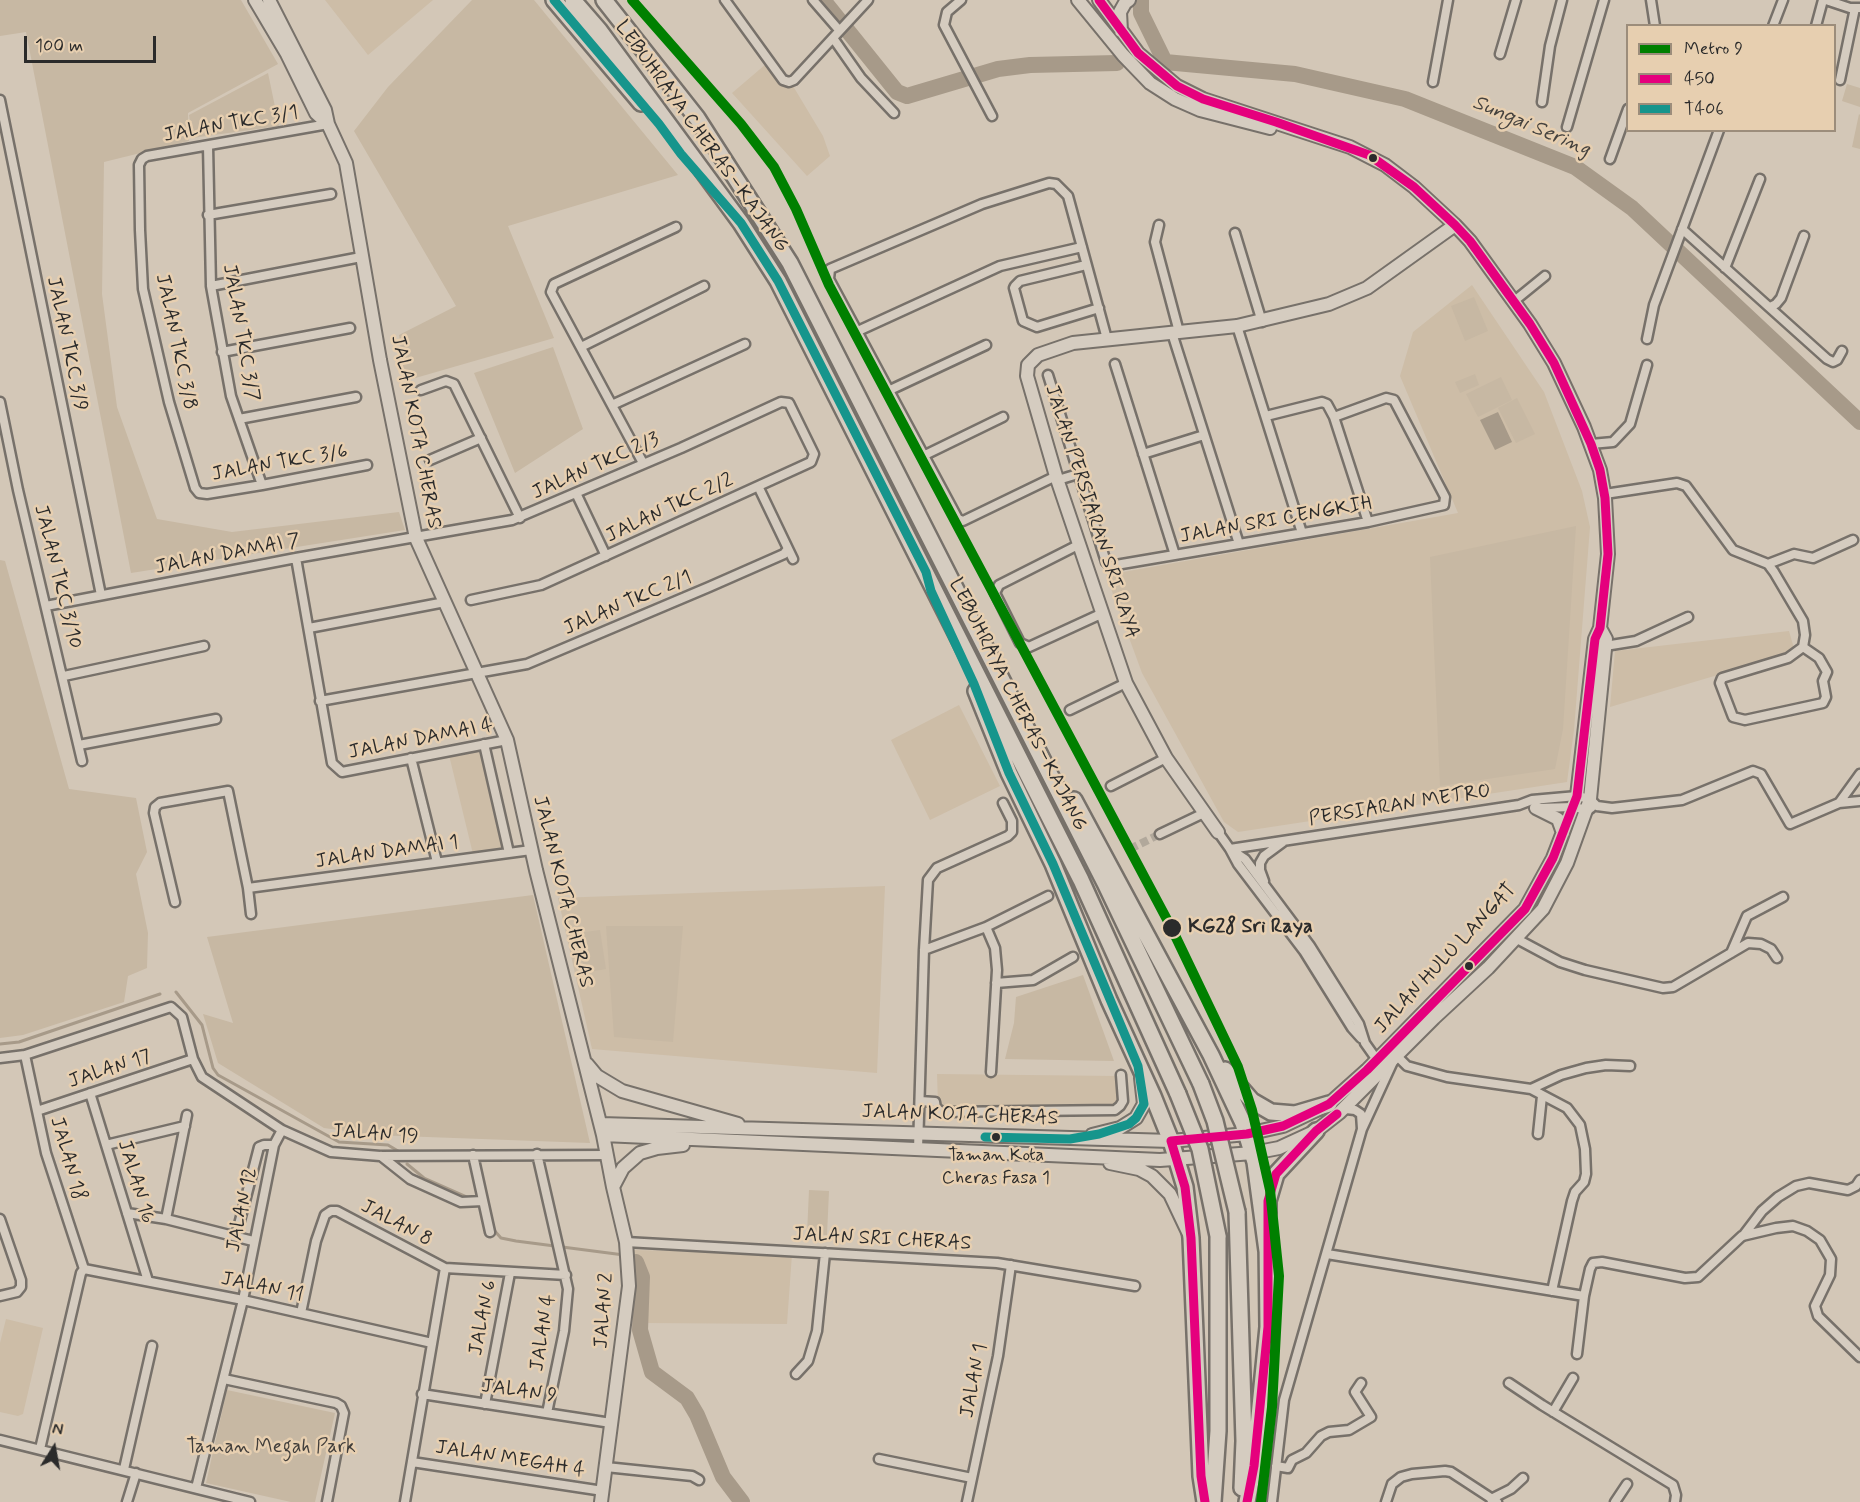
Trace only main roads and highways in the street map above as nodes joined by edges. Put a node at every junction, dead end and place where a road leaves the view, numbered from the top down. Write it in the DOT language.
graph roads {
  1 [pos="255,0"];
  2 [pos="269,0"];
  3 [pos="554,0"];
  4 [pos="573,0"];
  5 [pos="604,0"];
  6 [pos="612,0"];
  7 [pos="1099,0"];
  8 [pos="1080,1"];
  9 [pos="1127,2"];
  10 [pos="622,20"];
  11 [pos="1122,32"];
  12 [pos="328,124"];
  13 [pos="1333,141"];
  14 [pos="741,223"];
  15 [pos="1455,225"];
  16 [pos="926,572"];
  17 [pos="1600,628"];
  18 [pos="1027,729"];
  19 [pos="1536,808"];
  20 [pos="1218,832"];
  21 [pos="1563,833"];
  22 [pos="1211,1055"];
  23 [pos="584,1061"];
  24 [pos="1138,1066"];
  25 [pos="1334,1108"];
  26 [pos="756,1129"];
  27 [pos="602,1130"];
  28 [pos="1316,1131"];
  29 [pos="1246,1134"];
  30 [pos="1070,1139"];
  31 [pos="717,1140"];
  32 [pos="1171,1141"];
  33 [pos="1252,1153"];
  34 [pos="1071,1156"];
  35 [pos="1176,1159"];
  36 [pos="613,1187"];
  37 [pos="1191,1238"];
  38 [pos="1267,1251"];
  39 [pos="602,1496"];
  40 [pos="1205,1502"];
  41 [pos="1213,1502"];
  42 [pos="1242,1502"];
  43 [pos="1247,1502"];
  1 -- 12 [label="main road, JALAN KOTA CHERAS"];
  2 -- 12 [label="main road, JALAN KOTA CHERAS"];
  3 -- 14 [label="highway"];
  4 -- 14 [label="highway, LEBUHRAYA CHERAS–KAJANG"];
  5 -- 10 [label="highway, LEBUHRAYA CHERAS–KAJANG"];
  6 -- 10 [label="highway"];
  7 -- 11 [label="main road, JALAN HULU LANGAT"];
  8 -- 13 [label="main road, JALAN HULU LANGAT"];
  9 -- 11 [label="main road"];
  10 -- 18 [label="highway, LEBUHRAYA CHERAS–KAJANG"];
  11 -- 13 [label="main road, JALAN HULU LANGAT"];
  12 -- 23 [label="main road, JALAN KOTA CHERAS"];
  13 -- 15 [label="main road, JALAN HULU LANGAT"];
  14 -- 16 [label="highway, LEBUHRAYA CHERAS–KAJANG"];
  15 -- 17 [label="main road, JALAN HULU LANGAT"];
  15 -- 20 [label="main road, JALAN PERSIARAN SRI RAYA"];
  16 -- 24 [label="highway"];
  16 -- 41 [label="highway, LEBUHRAYA CHERAS–KAJANG, bridge"];
  17 -- 21 [label="main road, JALAN HULU LANGAT"];
  17 -- 25 [label="main road, JALAN HULU LANGAT"];
  18 -- 22 [label="highway"];
  18 -- 42 [label="highway, LEBUHRAYA CHERAS–KAJANG, bridge"];
  19 -- 21 [label="main road"];
  21 -- 25 [label="main road, JALAN HULU LANGAT"];
  22 -- 25 [label="highway"];
  22 -- 29 [label="highway"];
  23 -- 26 [label="main road"];
  23 -- 27 [label="main road, JALAN KOTA CHERAS"];
  24 -- 30 [label="main road"];
  24 -- 32 [label="highway"];
  25 -- 28 [label="main road, JALAN HULU LANGAT"];
  25 -- 29 [label="main road, JALAN HULU LANGAT"];
  26 -- 27 [label="main road, JALAN KOTA CHERAS"];
  26 -- 30 [label="main road, JALAN KOTA CHERAS"];
  27 -- 31 [label="main road, JALAN KOTA CHERAS"];
  27 -- 36 [label="main road, JALAN 2"];
  28 -- 33 [label="main road, JALAN HULU LANGAT"];
  28 -- 38 [label="highway"];
  29 -- 32 [label="main road, JALAN HULU LANGAT"];
  29 -- 33 [label="highway"];
  30 -- 32 [label="main road, JALAN KOTA CHERAS"];
  31 -- 34 [label="main road, JALAN KOTA CHERAS"];
  31 -- 36 [label="main road"];
  32 -- 35 [label="highway"];
  33 -- 35 [label="main road, JALAN HULU LANGAT"];
  33 -- 38 [label="highway"];
  34 -- 35 [label="main road, JALAN KOTA CHERAS"];
  34 -- 37 [label="main road"];
  35 -- 37 [label="highway"];
  36 -- 39 [label="main road, JALAN 2"];
  37 -- 40 [label="highway"];
  38 -- 43 [label="highway"];
}
